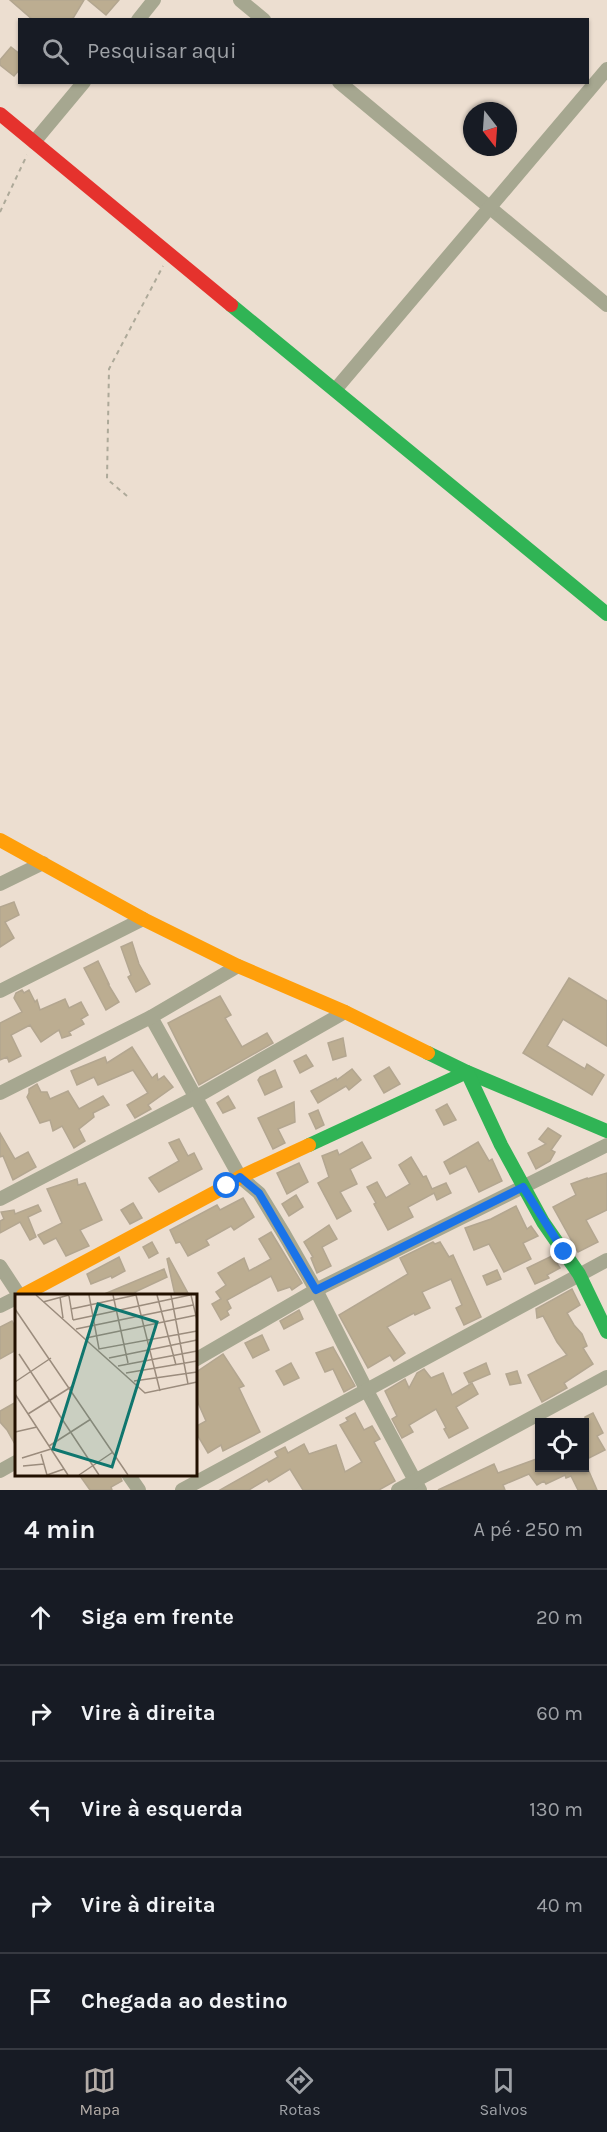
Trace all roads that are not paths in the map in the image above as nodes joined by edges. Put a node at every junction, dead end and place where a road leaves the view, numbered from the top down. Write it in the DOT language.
graph roads {
  1 [pos="154,0"];
  2 [pos="240,0"];
  3 [pos="140,18"];
  4 [pos="262,18"];
  5 [pos="607,69"];
  6 [pos="82,84"];
  7 [pos="341,84"];
  8 [pos="0,114"];
  9 [pos="34,142"];
  10 [pos="490,207"];
  11 [pos="607,305"];
  12 [pos="335,390"];
  13 [pos="607,614"];
  14 [pos="0,840"];
  15 [pos="43,863"];
  16 [pos="0,884"];
  17 [pos="143,919"];
  18 [pos="238,966"];
  19 [pos="0,991"];
  20 [pos="345,1012"];
  21 [pos="151,1017"];
  22 [pos="467,1071"];
  23 [pos="0,1093"];
  24 [pos="196,1097"];
  25 [pos="607,1131"];
  26 [pos="607,1145"];
  27 [pos="240,1177"];
  28 [pos="523,1187"];
  29 [pos="0,1199"];
  30 [pos="607,1260"];
  31 [pos="0,1266"];
  32 [pos="579,1274"];
  33 [pos="316,1290"];
  34 [pos="18,1294"];
  35 [pos="23,1294"];
  36 [pos="15,1298"];
  37 [pos="0,1306"];
  38 [pos="607,1332"];
  39 [pos="196,1359"];
  40 [pos="607,1377"];
  41 [pos="366,1389"];
  42 [pos="15,1463"];
  43 [pos="0,1471"];
  44 [pos="129,1475"];
  45 [pos="418,1485"];
  46 [pos="139,1490"];
  47 [pos="182,1490"];
  48 [pos="398,1490"];
  1 -- 3 [label="street"];
  2 -- 4 [label="street"];
  5 -- 10 [label="street"];
  6 -- 9 [label="street"];
  7 -- 10 [label="street"];
  8 -- 9 [label="street"];
  9 -- 12 [label="street"];
  10 -- 11 [label="street"];
  10 -- 12 [label="street"];
  12 -- 13 [label="street"];
  14 -- 15 [label="street"];
  15 -- 16 [label="street"];
  15 -- 17 [label="street"];
  17 -- 18 [label="street"];
  17 -- 19 [label="street"];
  18 -- 20 [label="street"];
  18 -- 21 [label="street"];
  20 -- 22 [label="street"];
  20 -- 24 [label="street"];
  21 -- 23 [label="street"];
  21 -- 24 [label="street"];
  22 -- 25 [label="street"];
  22 -- 27 [label="street"];
  22 -- 28 [label="street"];
  24 -- 27 [label="street"];
  24 -- 29 [label="street"];
  26 -- 28 [label="street"];
  27 -- 33 [label="street"];
  27 -- 35 [label="street"];
  28 -- 32 [label="street"];
  28 -- 33 [label="street"];
  30 -- 32 [label="street"];
  31 -- 34 [label="street"];
  32 -- 38 [label="street"];
  32 -- 41 [label="street"];
  33 -- 39 [label="street"];
  33 -- 41 [label="street"];
  36 -- 37 [label="street"];
  40 -- 45 [label="street"];
  41 -- 45 [label="street"];
  41 -- 47 [label="street"];
  42 -- 43 [label="street"];
  44 -- 46 [label="street"];
  45 -- 48 [label="street"];
}
